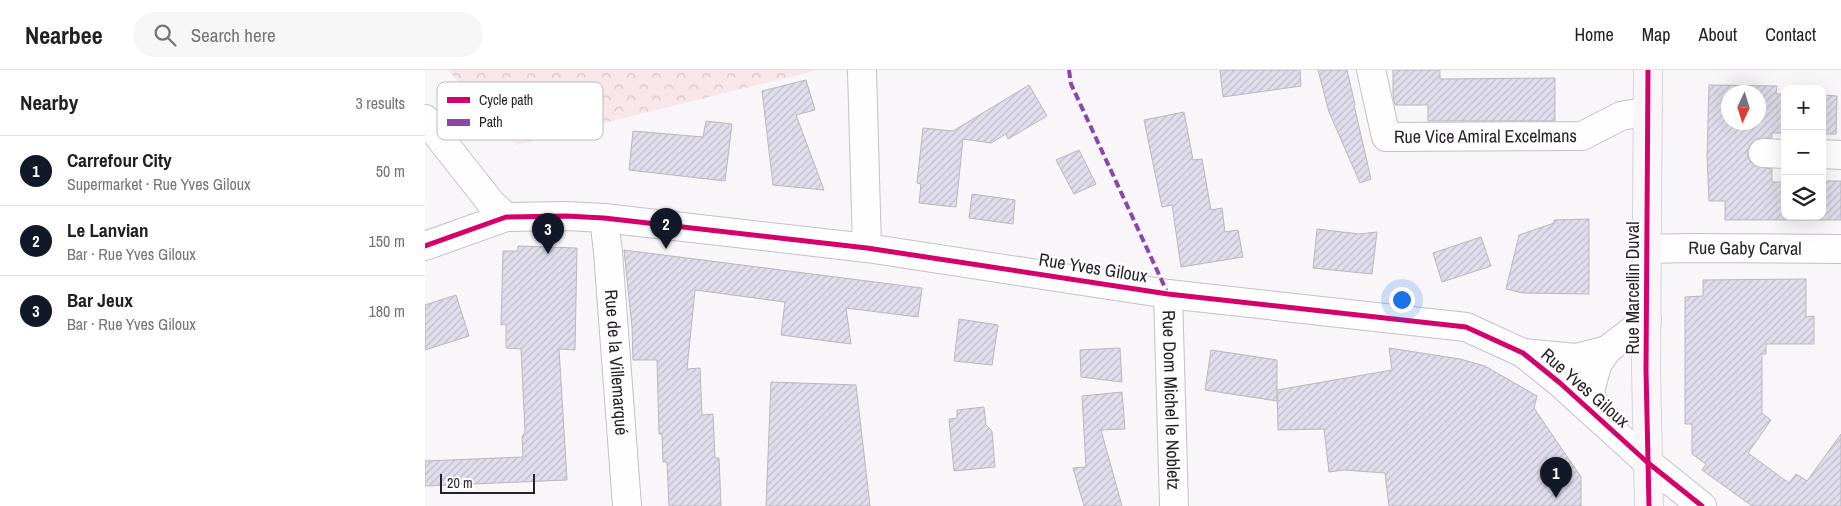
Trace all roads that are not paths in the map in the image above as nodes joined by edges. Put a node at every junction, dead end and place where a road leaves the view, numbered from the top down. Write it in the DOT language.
graph roads {
  1 [pos="863,70"];
  2 [pos="1371,70"];
  3 [pos="1648,70"];
  4 [pos="1649,111"];
  5 [pos="425,118"];
  6 [pos="437,133"];
  7 [pos="442,140"];
  8 [pos="1826,154"];
  9 [pos="1841,154"];
  10 [pos="506,217"];
  11 [pos="604,218"];
  12 [pos="425,246"];
  13 [pos="867,248"];
  14 [pos="1647,249"];
  15 [pos="1841,249"];
  16 [pos="1169,294"];
  17 [pos="1647,319"];
  18 [pos="1607,350"];
  19 [pos="1523,352"];
  20 [pos="1599,418"];
  21 [pos="1647,462"];
  22 [pos="627,506"];
  23 [pos="1174,506"];
  24 [pos="1649,506"];
  25 [pos="1702,506"];
  1 -- 13 [label="street"];
  2 -- 4 [label="street, Rue Vice Amiral Excelmans"];
  3 -- 4 [label="main road, Rue Marcellin Duval"];
  4 -- 14 [label="main road, Rue Marcellin Duval"];
  5 -- 6 [label="street"];
  7 -- 10 [label="street"];
  8 -- 9 [label="street"];
  10 -- 11 [label="street, Rue Yves Giloux"];
  10 -- 12 [label="street, Rue Yves Giloux"];
  11 -- 13 [label="street, Rue Yves Giloux"];
  11 -- 22 [label="street, Rue de la Villemarqué"];
  13 -- 16 [label="street, Rue Yves Giloux"];
  14 -- 15 [label="street, Rue Gaby Carval"];
  14 -- 17 [label="main road, Rue Marcellin Duval"];
  16 -- 19 [label="street, Rue Yves Giloux"];
  16 -- 23 [label="street, Rue Dom Michel le Nobletz"];
  17 -- 18 [label="street"];
  17 -- 21 [label="main road, Rue Marcellin Duval"];
  18 -- 19 [label="street"];
  18 -- 20 [label="street"];
  19 -- 20 [label="street, Rue Yves Giloux"];
  20 -- 21 [label="street, Rue Yves Giloux"];
  21 -- 24 [label="main road, Rue Marcellin Duval"];
  21 -- 25 [label="street, Rue Yves Giloux"];
}
